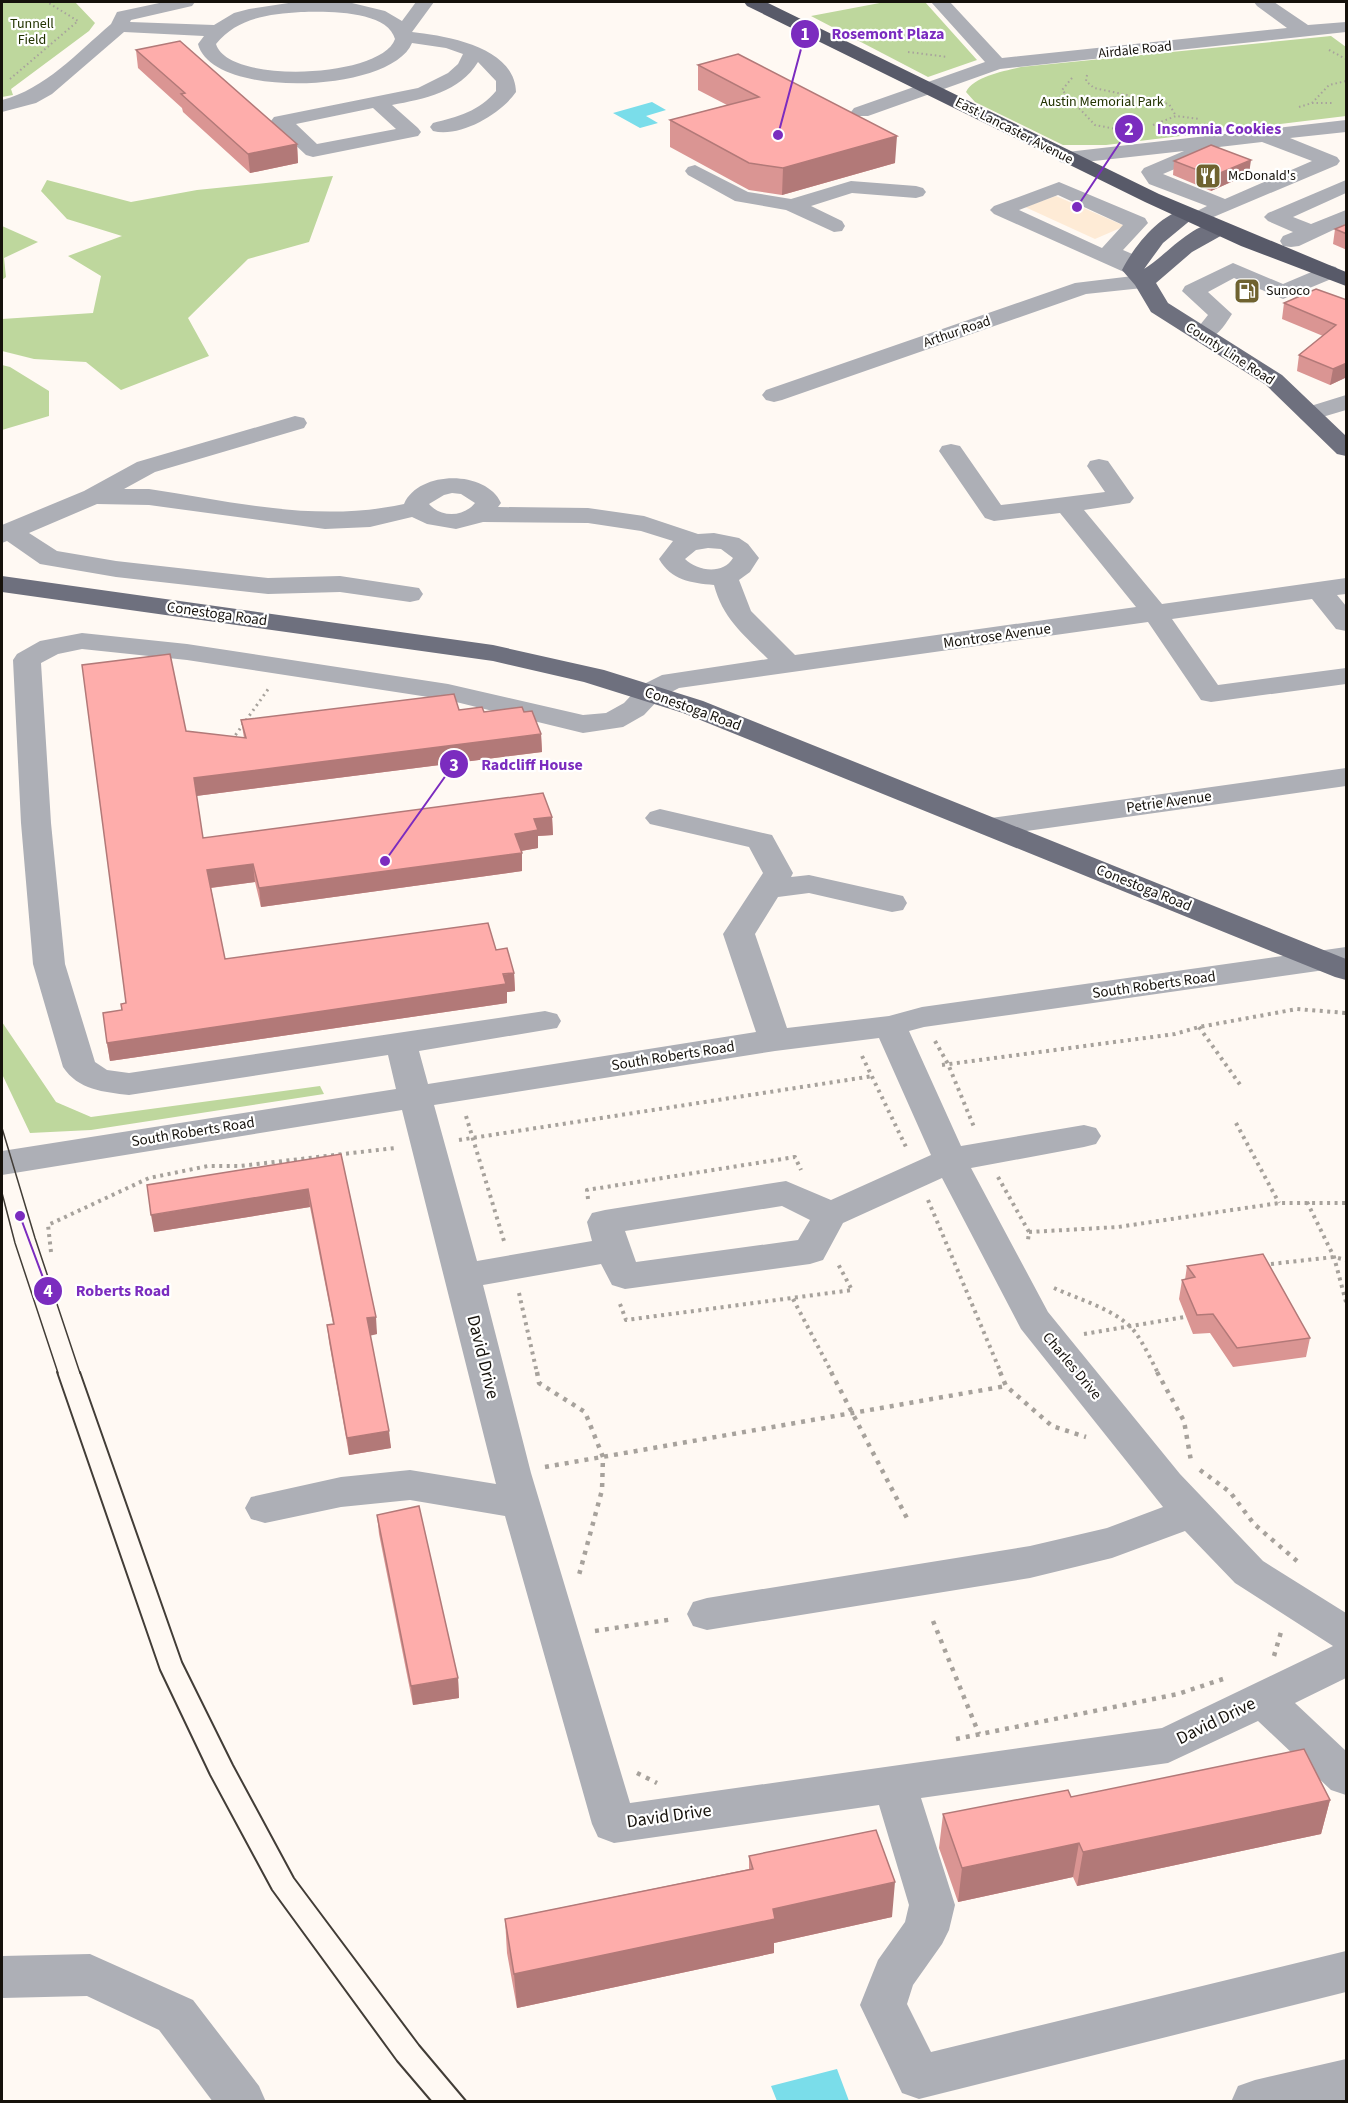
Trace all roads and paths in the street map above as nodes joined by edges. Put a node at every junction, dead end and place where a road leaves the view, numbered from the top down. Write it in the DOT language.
graph roads {
  1 [pos="47,2"];
  2 [pos="186,2"];
  3 [pos="337,2"];
  4 [pos="425,2"];
  5 [pos="753,2"];
  6 [pos="940,2"];
  7 [pos="1263,2"];
  8 [pos="303,5"];
  9 [pos="118,16"];
  10 [pos="1347,27"];
  11 [pos="214,31"];
  12 [pos="1305,32"];
  13 [pos="404,34"];
  14 [pos="1319,49"];
  15 [pos="473,52"];
  16 [pos="1347,59"];
  17 [pos="997,63"];
  18 [pos="1091,71"];
  19 [pos="9,80"];
  20 [pos="1068,80"];
  21 [pos="1347,81"];
  22 [pos="928,88"];
  23 [pos="457,98"];
  24 [pos="377,102"];
  25 [pos="1312,103"];
  26 [pos="1339,103"];
  27 [pos="2,106"];
  28 [pos="1296,108"];
  29 [pos="423,110"];
  30 [pos="861,112"];
  31 [pos="1200,119"];
  32 [pos="440,127"];
  33 [pos="1100,127"];
  34 [pos="1345,128"];
  35 [pos="1263,135"];
  36 [pos="1288,144"];
  37 [pos="1067,158"];
  38 [pos="695,171"];
  39 [pos="1101,174"];
  40 [pos="1347,186"];
  41 [pos="1063,189"];
  42 [pos="916,192"];
  43 [pos="792,205"];
  44 [pos="1225,206"];
  45 [pos="1192,216"];
  46 [pos="1347,216"];
  47 [pos="834,226"];
  48 [pos="1218,228"];
  49 [pos="1311,232"];
  50 [pos="1276,251"];
  51 [pos="1240,267"];
  52 [pos="1138,272"];
  53 [pos="1337,276"];
  54 [pos="1203,335"];
  55 [pos="774,395"];
  56 [pos="1347,402"];
  57 [pos="1309,414"];
  58 [pos="295,423"];
  59 [pos="1347,449"];
  60 [pos="951,451"];
  61 [pos="1099,466"];
  62 [pos="93,496"];
  63 [pos="1067,505"];
  64 [pos="419,508"];
  65 [pos="478,515"];
  66 [pos="5,533"];
  67 [pos="3,582"];
  68 [pos="1347,586"];
  69 [pos="1319,590"];
  70 [pos="410,594"];
  71 [pos="1155,613"];
  72 [pos="1347,623"];
  73 [pos="789,665"];
  74 [pos="282,667"];
  75 [pos="1347,676"];
  76 [pos="650,692"];
  77 [pos="229,744"];
  78 [pos="1347,777"];
  79 [pos="660,818"];
  80 [pos="991,827"];
  81 [pos="773,881"];
  82 [pos="892,903"];
  83 [pos="1339,962"];
  84 [pos="1347,1013"];
  85 [pos="545,1021"];
  86 [pos="906,1022"];
  87 [pos="1199,1027"];
  88 [pos="850,1030"];
  89 [pos="775,1040"];
  90 [pos="401,1044"];
  91 [pos="948,1064"];
  92 [pos="912,1071"];
  93 [pos="871,1076"];
  94 [pos="1241,1086"];
  95 [pos="414,1096"];
  96 [pos="1236,1123"];
  97 [pos="1084,1136"];
  98 [pos="429,1145"];
  99 [pos="967,1157"];
  100 [pos="2,1163"];
  101 [pos="915,1177"];
  102 [pos="1307,1202"];
  103 [pos="1278,1203"];
  104 [pos="1347,1203"];
  105 [pos="830,1215"];
  106 [pos="1029,1232"];
  107 [pos="1028,1243"];
  108 [pos="612,1250"];
  109 [pos="51,1252"];
  110 [pos="1334,1257"];
  111 [pos="834,1258"];
  112 [pos="1347,1260"];
  113 [pos="1271,1264"];
  114 [pos="463,1276"];
  115 [pos="517,1284"];
  116 [pos="1046,1284"];
  117 [pos="793,1299"];
  118 [pos="618,1300"];
  119 [pos="1347,1302"];
  120 [pos="1185,1317"];
  121 [pos="1129,1326"];
  122 [pos="1051,1340"];
  123 [pos="1006,1386"];
  124 [pos="853,1413"];
  125 [pos="1091,1439"];
  126 [pos="603,1457"];
  127 [pos="517,1488"];
  128 [pos="264,1508"];
  129 [pos="1192,1512"];
  130 [pos="909,1522"];
  131 [pos="1302,1564"];
  132 [pos="581,1585"];
  133 [pos="707,1614"];
  134 [pos="933,1620"];
  135 [pos="1274,1627"];
  136 [pos="1347,1634"];
  137 [pos="594,1643"];
  138 [pos="1347,1659"];
  139 [pos="1255,1679"];
  140 [pos="979,1734"];
  141 [pos="945,1741"];
  142 [pos="632,1770"];
  143 [pos="1347,1777"];
  144 [pos="895,1784"];
  145 [pos="663,1786"];
  146 [pos="1347,1972"];
  147 [pos="2,1977"];
  148 [pos="1347,2081"];
  149 [pos="923,2089"];
  150 [pos="243,2102"];
  151 [pos="1255,2102"];
  1 -- 19 [label="path"];
  2 -- 9 [label="street"];
  3 -- 8 [label="street"];
  4 -- 13 [label="street"];
  5 -- 22 [label="highway, East Lancaster Avenue"];
  6 -- 17 [label="street"];
  7 -- 12 [label="street"];
  8 -- 11 [label="street"];
  8 -- 13 [label="street"];
  9 -- 11 [label="street"];
  9 -- 27 [label="street"];
  10 -- 12 [label="street, Airdale Road"];
  11 -- 13 [label="street"];
  12 -- 17 [label="street, Airdale Road"];
  13 -- 15 [label="street"];
  14 -- 16 [label="path"];
  15 -- 24 [label="street"];
  15 -- 32 [label="street"];
  17 -- 22 [label="street, Airdale Road"];
  18 -- 31 [label="path"];
  20 -- 33 [label="path"];
  21 -- 25 [label="path"];
  22 -- 30 [label="street, Airdale Road"];
  22 -- 37 [label="highway, East Lancaster Avenue"];
  23 -- 29 [label="street"];
  24 -- 24 [label="street"];
  25 -- 26 [label="path"];
  25 -- 28 [label="path"];
  34 -- 35 [label="street"];
  35 -- 36 [label="street"];
  35 -- 37 [label="street"];
  36 -- 44 [label="street"];
  36 -- 44 [label="street"];
  37 -- 39 [label="highway, East Lancaster Avenue"];
  38 -- 43 [label="street"];
  39 -- 41 [label="street"];
  39 -- 45 [label="highway, East Lancaster Avenue"];
  40 -- 49 [label="street"];
  41 -- 52 [label="street"];
  41 -- 52 [label="street"];
  42 -- 43 [label="street"];
  43 -- 47 [label="street"];
  44 -- 45 [label="street"];
  45 -- 48 [label="highway, East Lancaster Avenue"];
  45 -- 52 [label="main road"];
  46 -- 49 [label="street"];
  48 -- 50 [label="highway, East Lancaster Avenue"];
  48 -- 52 [label="main road"];
  49 -- 50 [label="street"];
  50 -- 51 [label="street"];
  50 -- 53 [label="highway, East Lancaster Avenue"];
  51 -- 53 [label="street"];
  51 -- 54 [label="street"];
  52 -- 54 [label="main road, County Line Road"];
  52 -- 55 [label="street, Arthur Road"];
  54 -- 57 [label="main road, County Line Road"];
  56 -- 57 [label="street"];
  57 -- 59 [label="main road, County Line Road"];
  58 -- 62 [label="street"];
  60 -- 63 [label="street"];
  61 -- 63 [label="street"];
  62 -- 64 [label="street"];
  62 -- 66 [label="street"];
  63 -- 71 [label="street"];
  64 -- 65 [label="street"];
  64 -- 65 [label="street"];
  65 -- 73 [label="street"];
  66 -- 70 [label="street"];
  67 -- 76 [label="main road, Conestoga Road"];
  68 -- 69 [label="street, Montrose Avenue"];
  69 -- 71 [label="street, Montrose Avenue"];
  69 -- 72 [label="street"];
  71 -- 73 [label="street, Montrose Avenue"];
  71 -- 75 [label="street"];
  73 -- 76 [label="street, Montrose Avenue"];
  74 -- 76 [label="street, Montrose Avenue"];
  74 -- 77 [label="path"];
  74 -- 90 [label="street, Montrose Avenue"];
  76 -- 80 [label="main road, Conestoga Road"];
  78 -- 80 [label="street, Petrie Avenue"];
  79 -- 81 [label="street"];
  80 -- 83 [label="main road, Conestoga Road"];
  81 -- 82 [label="street"];
  81 -- 89 [label="street"];
  83 -- 86 [label="street, South Roberts Road"];
  84 -- 87 [label="path"];
  85 -- 90 [label="street"];
  86 -- 88 [label="street, South Roberts Road"];
  86 -- 91 [label="path"];
  86 -- 92 [label="street, Charles Drive"];
  87 -- 91 [label="path"];
  87 -- 94 [label="path"];
  88 -- 89 [label="street, South Roberts Road"];
  88 -- 93 [label="path"];
  89 -- 95 [label="street, South Roberts Road"];
  90 -- 95 [label="street, David Drive"];
  91 -- 92 [label="path"];
  91 -- 99 [label="path"];
  92 -- 93 [label="path"];
  92 -- 99 [label="street, Charles Drive"];
  93 -- 98 [label="path"];
  93 -- 101 [label="path"];
  95 -- 98 [label="street, David Drive"];
  95 -- 100 [label="street, South Roberts Road"];
  96 -- 103 [label="path"];
  97 -- 99 [label="street"];
  98 -- 109 [label="path"];
  98 -- 114 [label="street, David Drive"];
  99 -- 101 [label="street"];
  99 -- 106 [label="path"];
  99 -- 122 [label="street, Charles Drive"];
  101 -- 105 [label="street"];
  101 -- 123 [label="path"];
  102 -- 103 [label="path"];
  102 -- 104 [label="path"];
  102 -- 110 [label="path"];
  103 -- 106 [label="path"];
  105 -- 108 [label="street"];
  105 -- 108 [label="street"];
  106 -- 107 [label="path"];
  108 -- 114 [label="street"];
  110 -- 112 [label="path"];
  110 -- 113 [label="path"];
  110 -- 119 [label="path"];
  111 -- 117 [label="path"];
  114 -- 127 [label="street, David Drive"];
  115 -- 126 [label="path"];
  116 -- 121 [label="path"];
  117 -- 118 [label="path"];
  117 -- 124 [label="path"];
  120 -- 121 [label="path"];
  121 -- 122 [label="path"];
  121 -- 131 [label="path"];
  122 -- 129 [label="street, Charles Drive"];
  123 -- 124 [label="path"];
  123 -- 125 [label="path"];
  124 -- 126 [label="path"];
  124 -- 130 [label="path"];
  126 -- 127 [label="path"];
  126 -- 132 [label="path"];
  127 -- 128 [label="street"];
  127 -- 144 [label="street, David Drive"];
  129 -- 133 [label="street"];
  129 -- 136 [label="street, Charles Drive"];
  133 -- 137 [label="path"];
  134 -- 140 [label="path"];
  135 -- 139 [label="path"];
  138 -- 139 [label="street, David Drive"];
  139 -- 140 [label="path"];
  139 -- 143 [label="street"];
  139 -- 144 [label="street, David Drive"];
  140 -- 141 [label="path"];
  142 -- 145 [label="path"];
  144 -- 149 [label="street"];
  146 -- 149 [label="street"];
  147 -- 150 [label="street"];
  148 -- 151 [label="street"];
}
